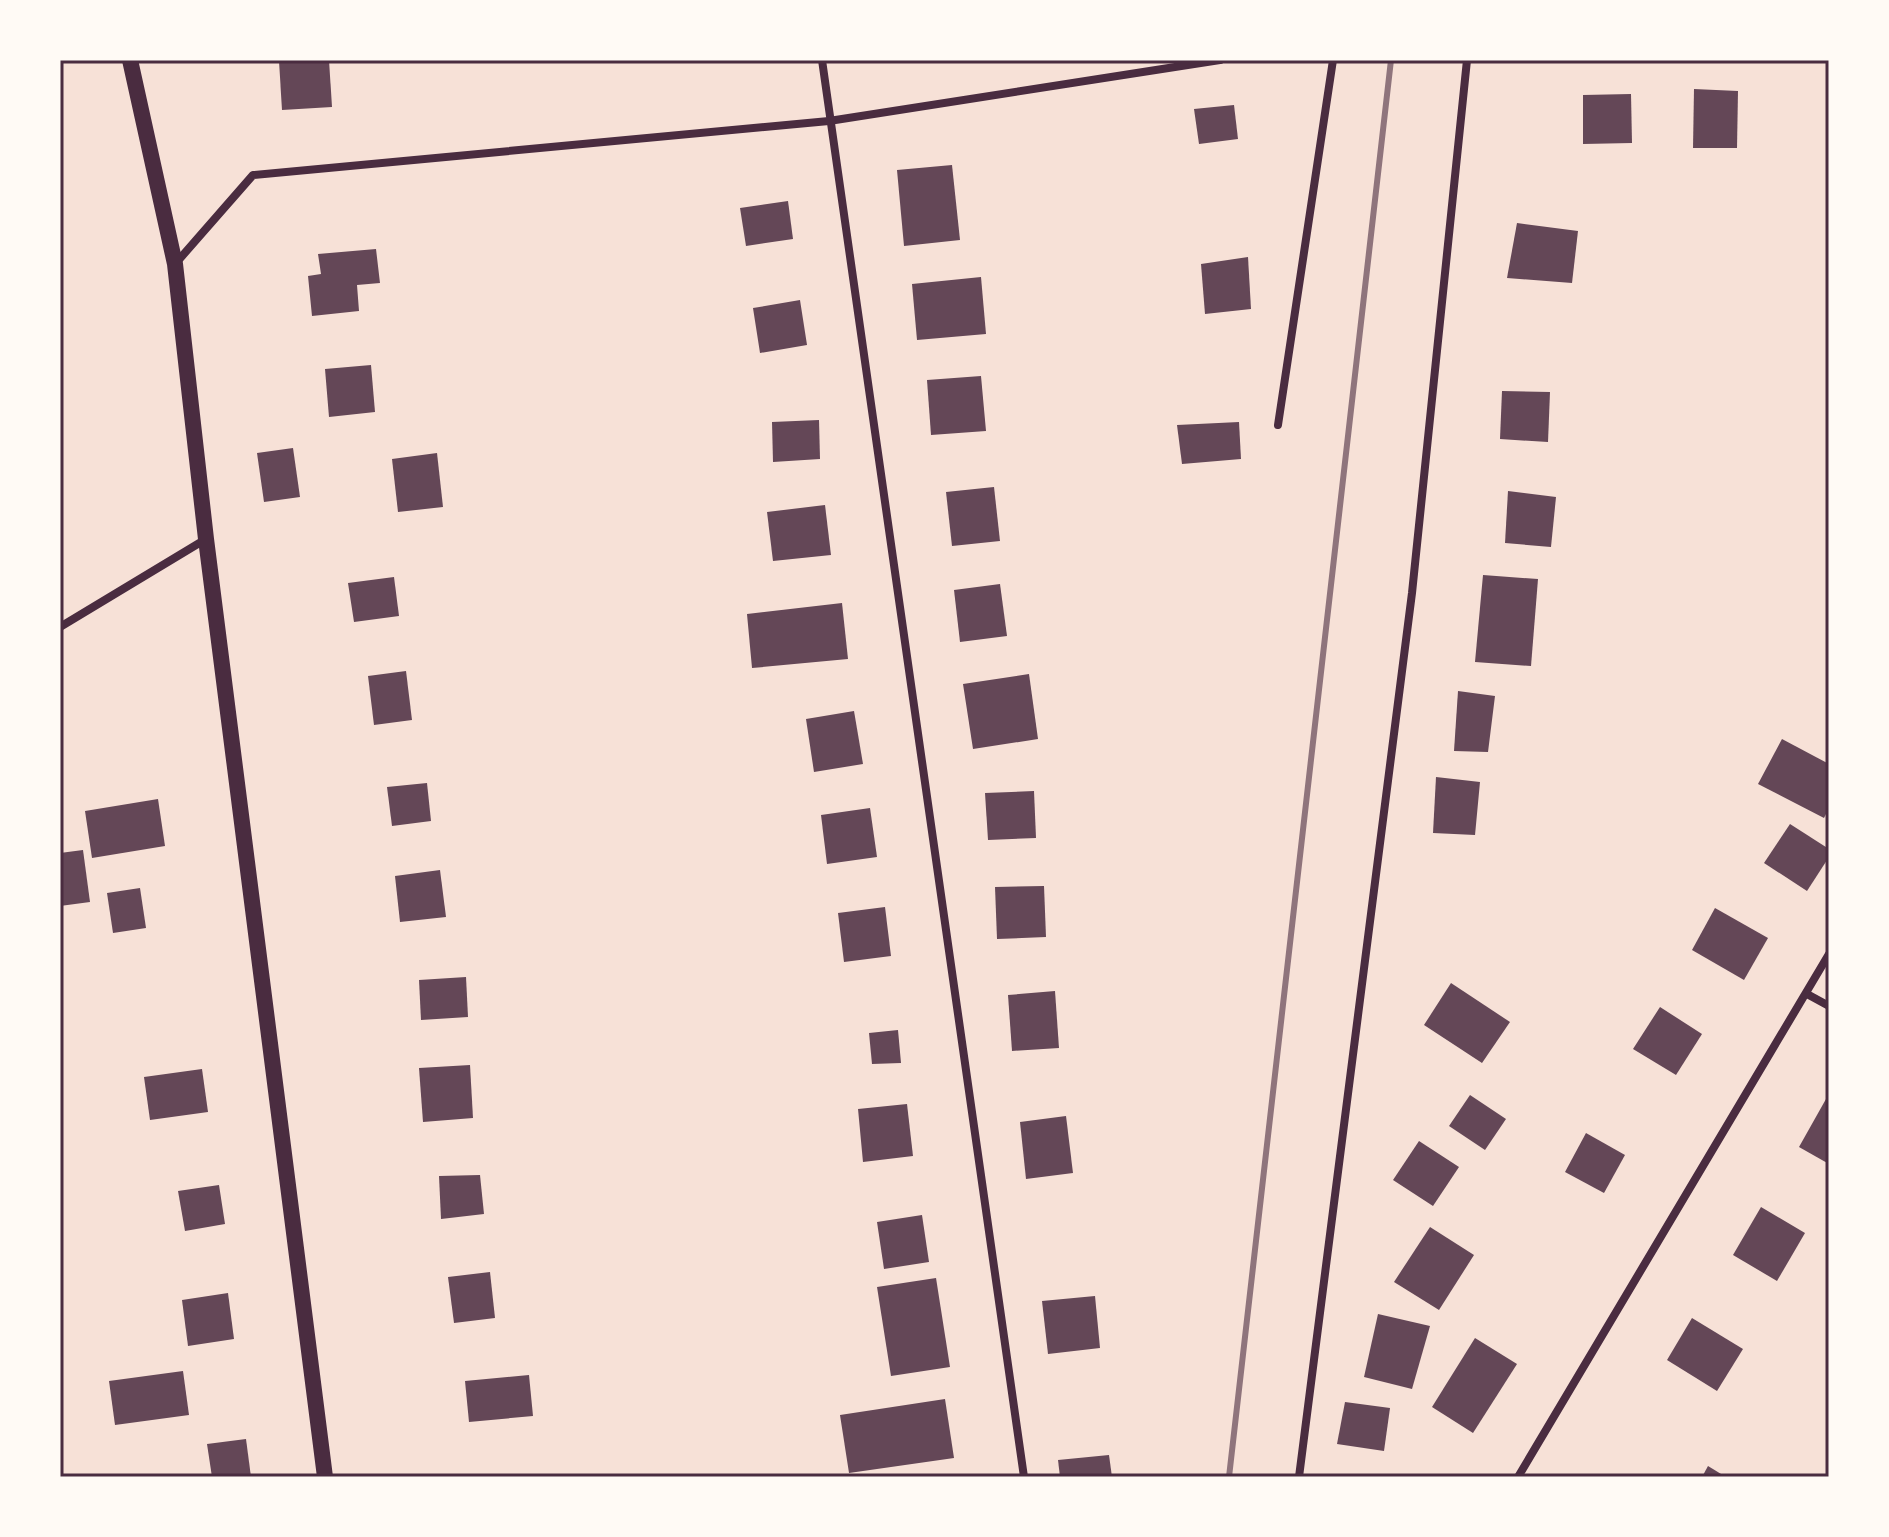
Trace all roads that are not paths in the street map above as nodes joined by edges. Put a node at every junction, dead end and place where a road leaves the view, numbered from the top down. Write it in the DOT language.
graph roads {
  1 [pos="130,60"];
  2 [pos="822,60"];
  3 [pos="1220,60"];
  4 [pos="1333,60"];
  5 [pos="1467,60"];
  6 [pos="829,121"];
  7 [pos="175,264"];
  8 [pos="1278,425"];
  9 [pos="206,539"];
  10 [pos="60,627"];
  11 [pos="1829,954"];
  12 [pos="1807,994"];
  13 [pos="1829,1006"];
  14 [pos="325,1477"];
  15 [pos="1024,1477"];
  16 [pos="1299,1477"];
  17 [pos="1518,1477"];
  1 -- 7 [label="main road"];
  2 -- 6 [label="street"];
  3 -- 6 [label="street"];
  4 -- 8 [label="street"];
  5 -- 16 [label="street"];
  6 -- 7 [label="street"];
  6 -- 15 [label="street"];
  7 -- 9 [label="main road"];
  9 -- 10 [label="street"];
  9 -- 14 [label="main road"];
  11 -- 12 [label="street"];
  12 -- 13 [label="street"];
  12 -- 17 [label="street"];
}
